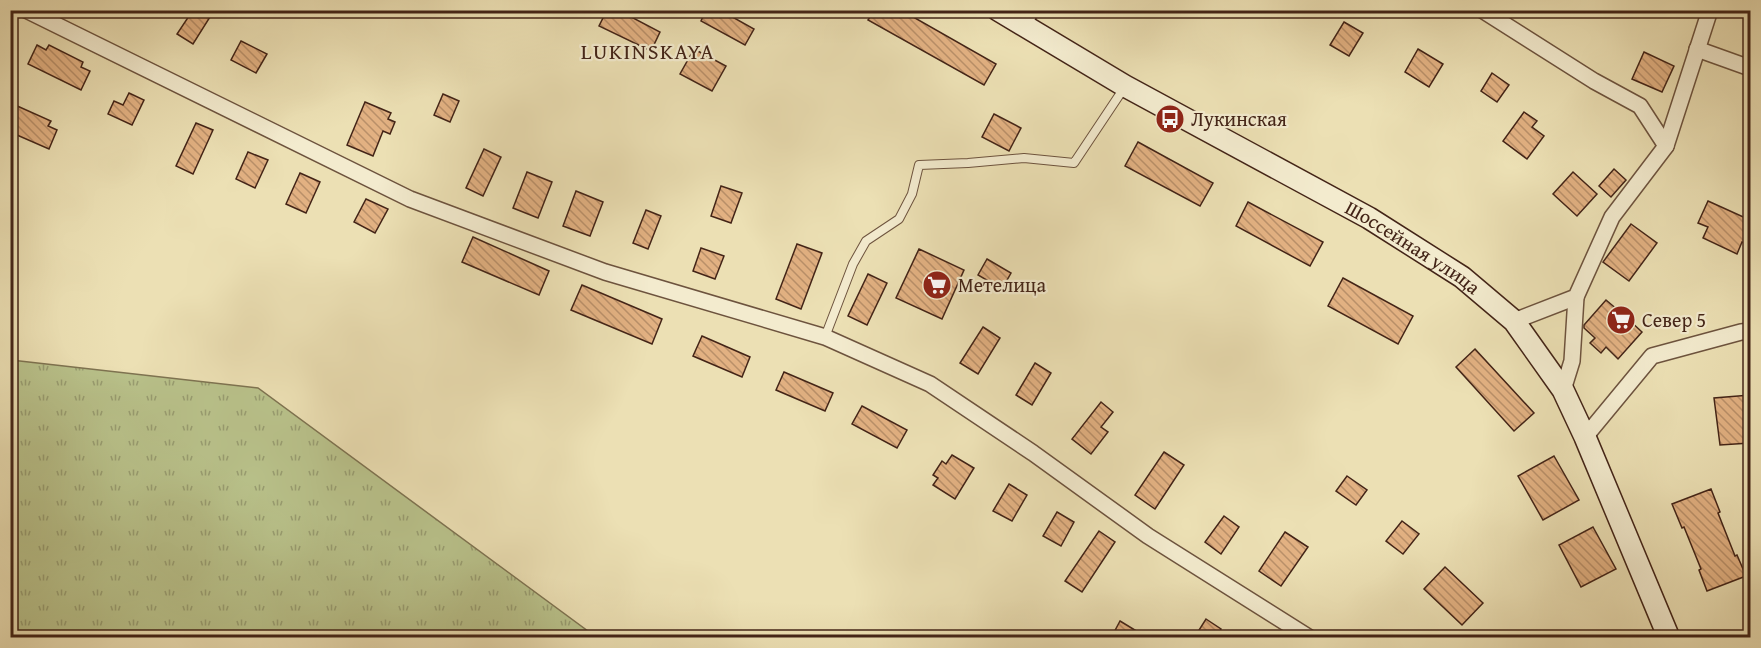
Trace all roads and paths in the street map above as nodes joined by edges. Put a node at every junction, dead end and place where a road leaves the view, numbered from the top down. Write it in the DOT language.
graph roads {
  1 [pos="26,10"];
  2 [pos="998,10"];
  3 [pos="1482,10"];
  4 [pos="1710,10"];
  5 [pos="1027,18"];
  6 [pos="1697,49"];
  7 [pos="1750,68"];
  8 [pos="1125,87"];
  9 [pos="1666,146"];
  10 [pos="1576,297"];
  11 [pos="1514,321"];
  12 [pos="1750,331"];
  13 [pos="825,337"];
  14 [pos="1563,390"];
  15 [pos="1585,437"];
  16 [pos="1310,638"];
  17 [pos="1669,638"];
  1 -- 13 [label="street"];
  2 -- 5 [label="main road, Шоссейная улица"];
  3 -- 9 [label="street"];
  4 -- 6 [label="street"];
  5 -- 8 [label="main road, Шоссейная улица"];
  6 -- 7 [label="street"];
  6 -- 9 [label="street"];
  8 -- 11 [label="main road, Шоссейная улица"];
  8 -- 13 [label="lane"];
  9 -- 10 [label="street"];
  10 -- 11 [label="street"];
  10 -- 14 [label="street"];
  11 -- 14 [label="main road, Шоссейная улица"];
  12 -- 15 [label="street"];
  13 -- 16 [label="street"];
  14 -- 15 [label="main road, Шоссейная улица"];
  15 -- 17 [label="main road, Шоссейная улица"];
}
